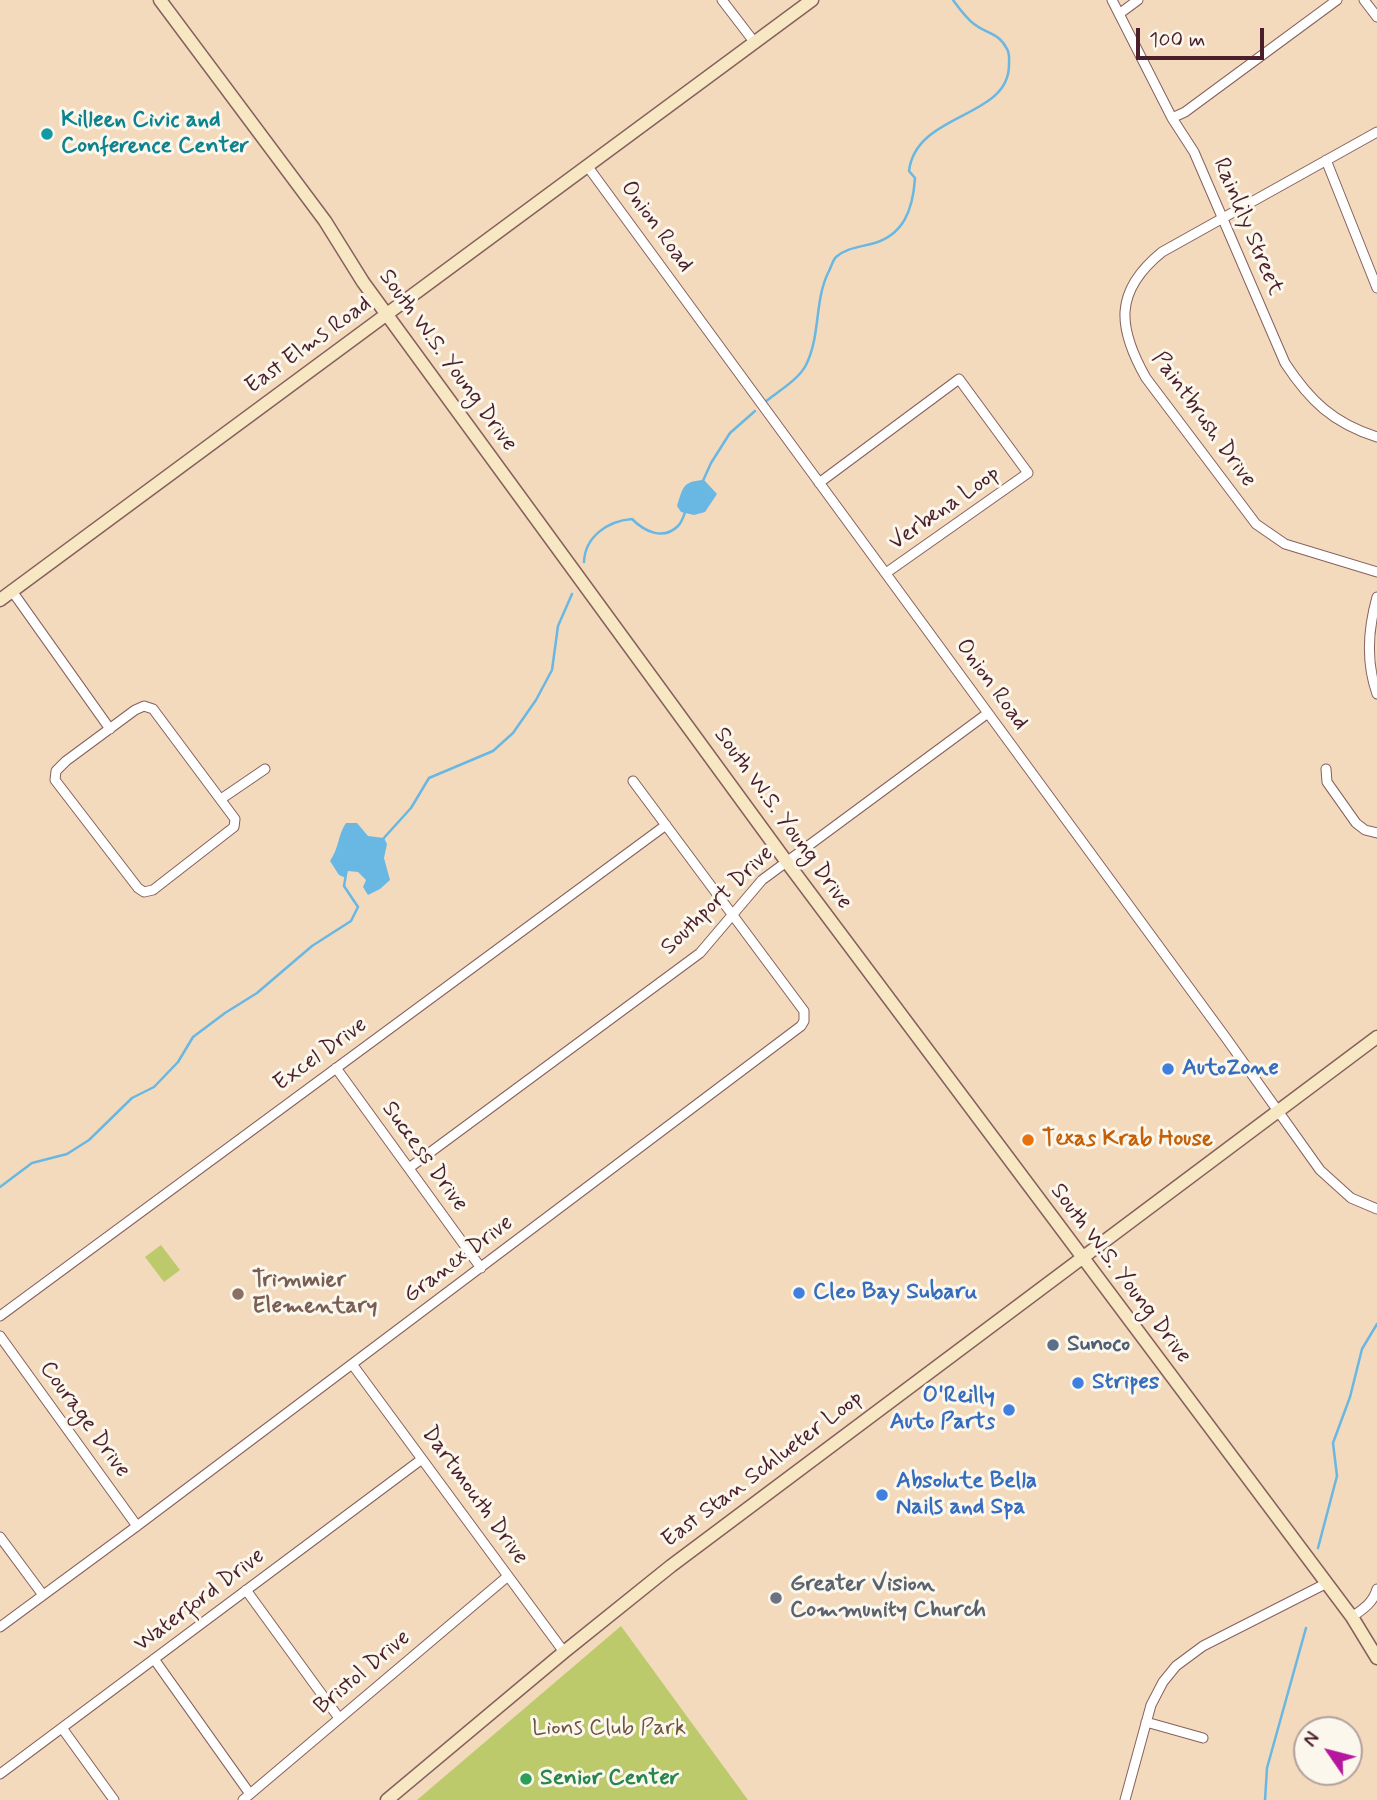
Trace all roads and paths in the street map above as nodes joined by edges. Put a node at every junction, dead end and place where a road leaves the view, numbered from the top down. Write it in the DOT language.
graph roads {
  1 [pos="160,0"];
  2 [pos="722,0"];
  3 [pos="812,0"];
  4 [pos="1112,0"];
  5 [pos="1138,0"];
  6 [pos="1337,0"];
  7 [pos="1364,0"];
  8 [pos="1119,14"];
  9 [pos="1377,17"];
  10 [pos="755,43"];
  11 [pos="1172,118"];
  12 [pos="1377,132"];
  13 [pos="1326,160"];
  14 [pos="588,167"];
  15 [pos="1222,218"];
  16 [pos="1377,288"];
  17 [pos="387,315"];
  18 [pos="1377,437"];
  19 [pos="819,482"];
  20 [pos="1377,572"];
  21 [pos="886,573"];
  22 [pos="12,591"];
  23 [pos="1377,597"];
  24 [pos="0,600"];
  25 [pos="1377,694"];
  26 [pos="988,713"];
  27 [pos="110,729"];
  28 [pos="265,769"];
  29 [pos="1326,769"];
  30 [pos="634,781"];
  31 [pos="221,799"];
  32 [pos="666,825"];
  33 [pos="1377,833"];
  34 [pos="786,860"];
  35 [pos="732,914"];
  36 [pos="1377,1037"];
  37 [pos="336,1068"];
  38 [pos="1277,1112"];
  39 [pos="409,1168"];
  40 [pos="1377,1209"];
  41 [pos="1082,1259"];
  42 [pos="481,1268"];
  43 [pos="0,1316"];
  44 [pos="0,1336"];
  45 [pos="352,1364"];
  46 [pos="422,1459"];
  47 [pos="137,1526"];
  48 [pos="0,1536"];
  49 [pos="508,1576"];
  50 [pos="1326,1583"];
  51 [pos="1377,1589"];
  52 [pos="246,1590"];
  53 [pos="43,1595"];
  54 [pos="1352,1617"];
  55 [pos="0,1627"];
  56 [pos="564,1652"];
  57 [pos="1377,1658"];
  58 [pos="154,1659"];
  59 [pos="340,1718"];
  60 [pos="1146,1722"];
  61 [pos="62,1728"];
  62 [pos="1203,1738"];
  63 [pos="0,1774"];
  64 [pos="247,1797"];
  65 [pos="114,1800"];
  66 [pos="387,1800"];
  67 [pos="1125,1800"];
  1 -- 17 [label="main road, South W.S. Young Drive"];
  2 -- 10 [label="street"];
  3 -- 10 [label="main road, East Elms Road"];
  4 -- 8 [label="street, Rainlily Street"];
  5 -- 8 [label="street"];
  6 -- 11 [label="street"];
  7 -- 9 [label="street"];
  8 -- 11 [label="street, Rainlily Street"];
  10 -- 14 [label="main road, East Elms Road"];
  11 -- 15 [label="street, Rainlily Street"];
  12 -- 13 [label="street, Paintbrush Drive"];
  13 -- 15 [label="street, Paintbrush Drive"];
  13 -- 16 [label="street"];
  14 -- 17 [label="main road, East Elms Road"];
  14 -- 19 [label="street, Onion Road"];
  15 -- 18 [label="street, Rainlily Street"];
  15 -- 20 [label="street, Paintbrush Drive"];
  17 -- 22 [label="main road, East Elms Road"];
  17 -- 34 [label="main road, South W.S. Young Drive"];
  19 -- 21 [label="street, Onion Road"];
  19 -- 21 [label="street, Verbena Loop"];
  21 -- 26 [label="street, Onion Road"];
  22 -- 24 [label="main road, East Elms Road"];
  22 -- 27 [label="street"];
  23 -- 25 [label="street"];
  26 -- 34 [label="street, Southport Drive"];
  26 -- 38 [label="street, Onion Road"];
  27 -- 31 [label="street"];
  27 -- 31 [label="street"];
  28 -- 31 [label="street"];
  29 -- 33 [label="street"];
  30 -- 32 [label="street"];
  32 -- 35 [label="street"];
  32 -- 37 [label="street, Excel Drive"];
  34 -- 35 [label="street, Southport Drive"];
  34 -- 41 [label="main road, South W.S. Young Drive"];
  35 -- 39 [label="street, Southport Drive"];
  35 -- 42 [label="street, Granex Drive"];
  36 -- 38 [label="main road, East Stan Schlueter Loop"];
  37 -- 39 [label="street, Success Drive"];
  37 -- 43 [label="street, Excel Drive"];
  38 -- 40 [label="street, Onion Road"];
  38 -- 41 [label="main road, East Stan Schlueter Loop"];
  39 -- 42 [label="street, Success Drive"];
  41 -- 50 [label="main road, South W.S. Young Drive"];
  41 -- 56 [label="main road, East Stan Schlueter Loop"];
  42 -- 45 [label="street, Granex Drive"];
  44 -- 47 [label="street, Courage Drive"];
  45 -- 46 [label="street, Dartmouth Drive"];
  45 -- 47 [label="street, Granex Drive"];
  46 -- 49 [label="street, Dartmouth Drive"];
  46 -- 52 [label="street, Waterford Drive"];
  47 -- 53 [label="street, Granex Drive"];
  48 -- 53 [label="street"];
  49 -- 56 [label="street, Dartmouth Drive"];
  49 -- 59 [label="street, Bristol Drive"];
  50 -- 54 [label="main road, South W.S. Young Drive"];
  50 -- 60 [label="street"];
  51 -- 54 [label="street"];
  52 -- 58 [label="street, Waterford Drive"];
  52 -- 59 [label="street"];
  53 -- 55 [label="street, Granex Drive"];
  54 -- 57 [label="main road, South W.S. Young Drive"];
  56 -- 66 [label="main road, East Stan Schlueter Loop"];
  58 -- 61 [label="street, Waterford Drive"];
  58 -- 64 [label="street"];
  59 -- 64 [label="street, Bristol Drive"];
  60 -- 62 [label="street"];
  60 -- 67 [label="street"];
  61 -- 63 [label="street, Waterford Drive"];
  61 -- 65 [label="street"];
}
